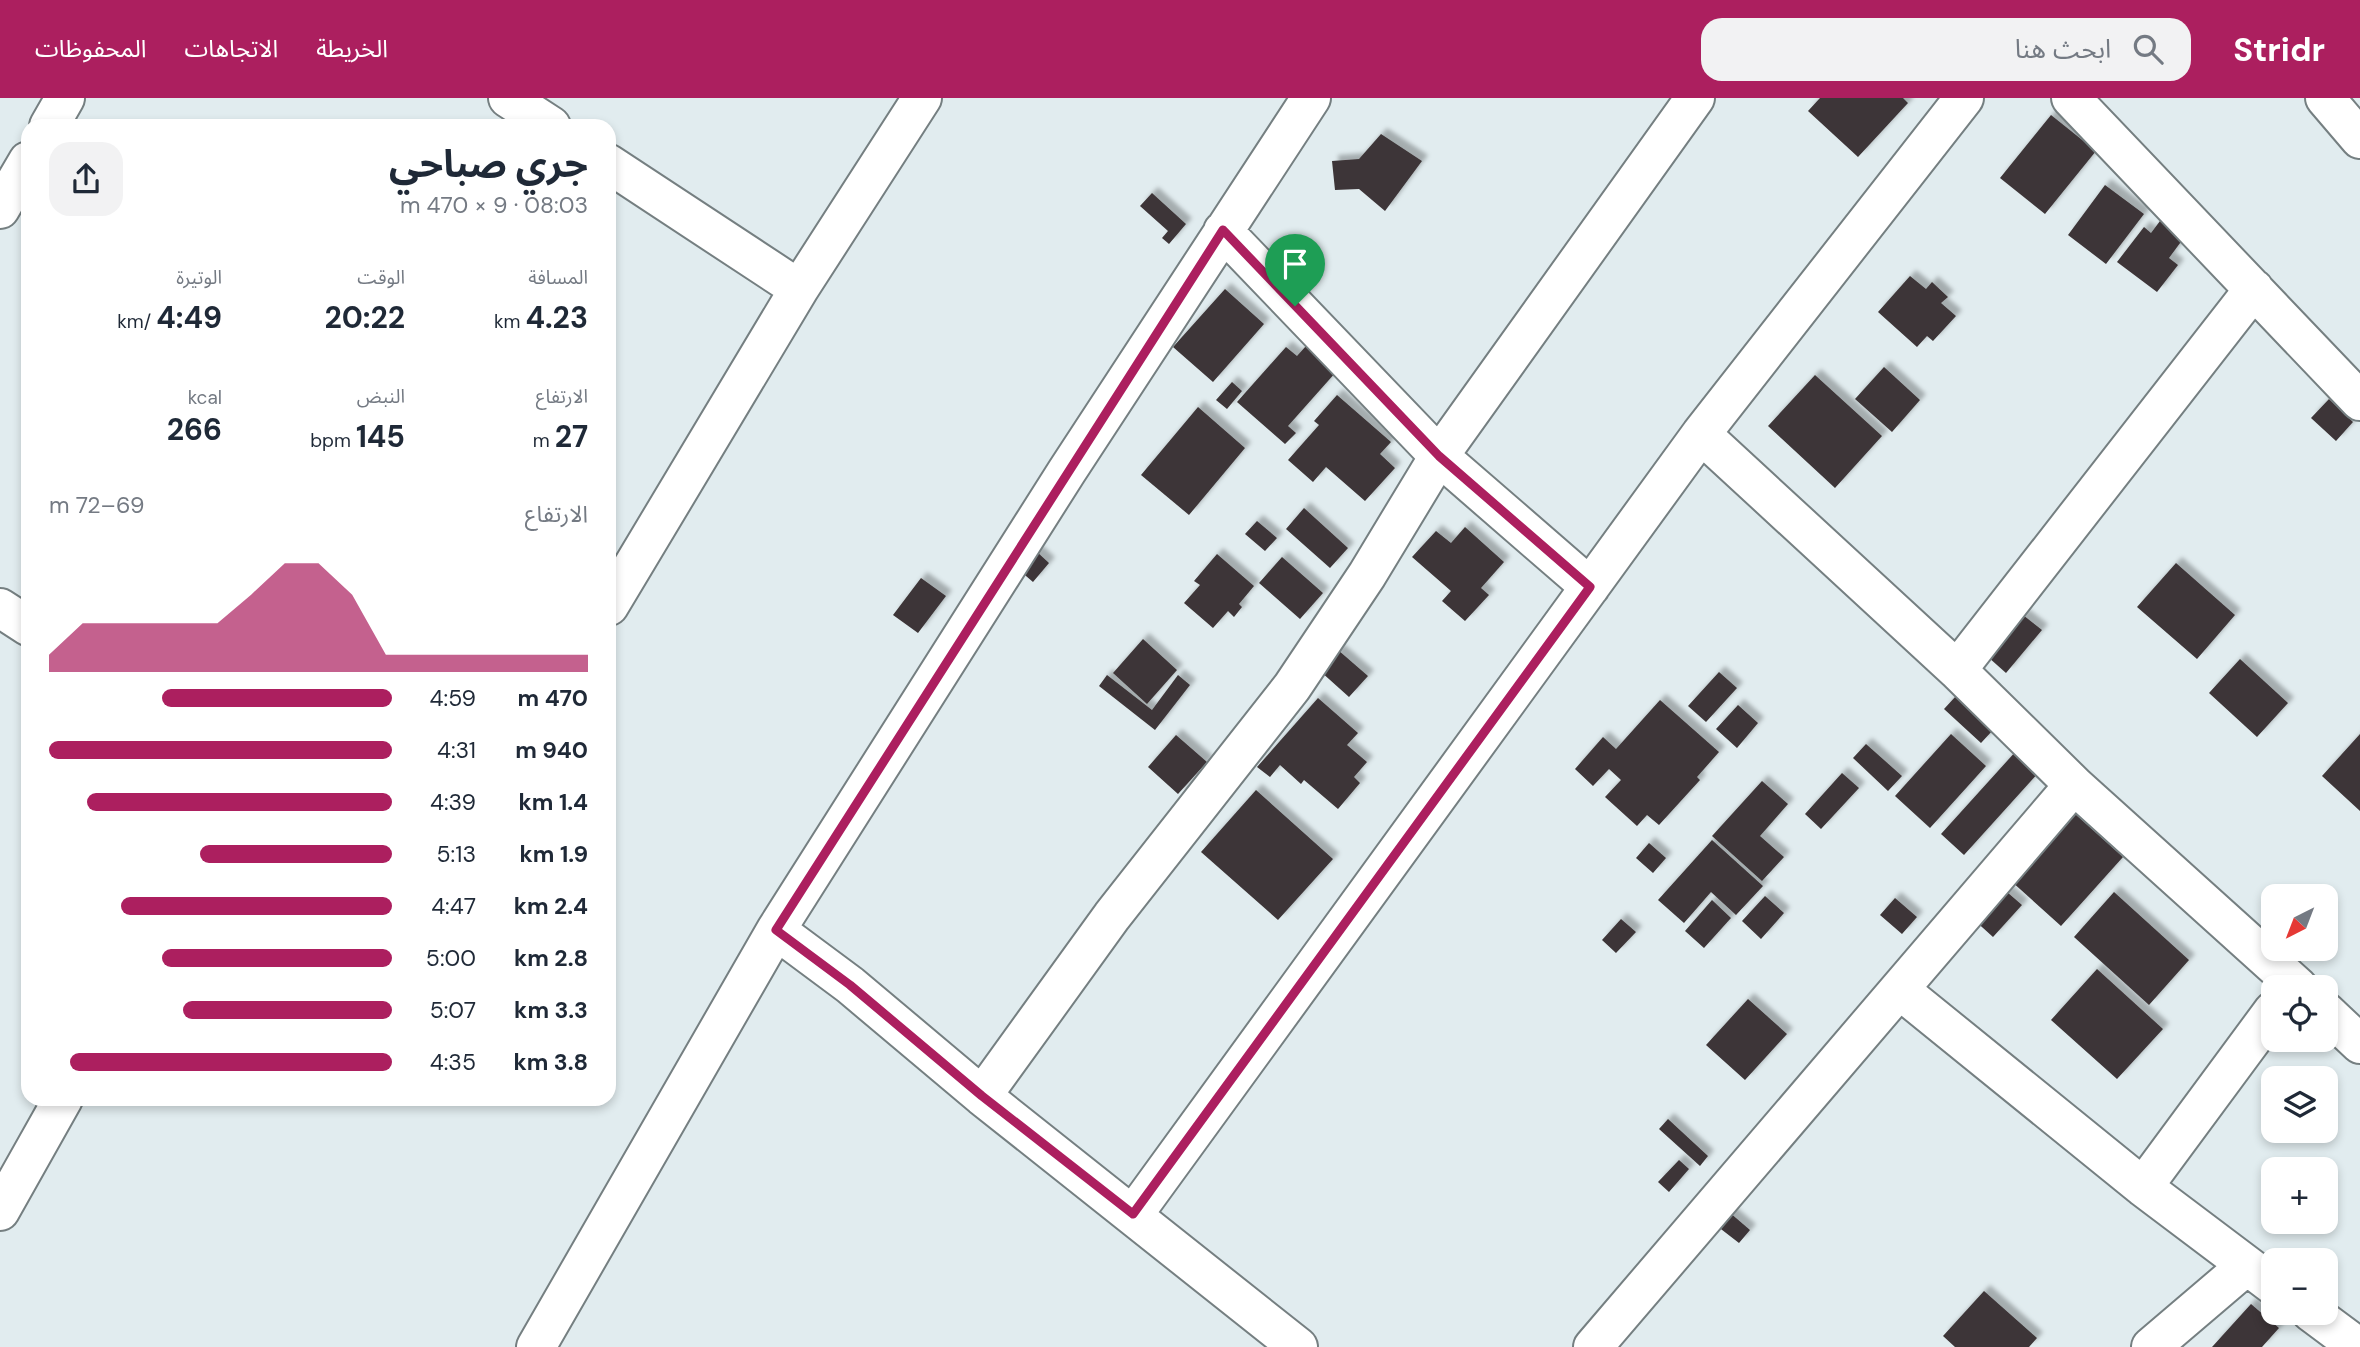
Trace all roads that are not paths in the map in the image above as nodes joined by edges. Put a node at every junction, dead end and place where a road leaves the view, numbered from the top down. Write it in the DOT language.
graph roads {
  1 [pos="65,98"];
  2 [pos="508,98"];
  3 [pos="922,98"];
  4 [pos="1311,98"];
  5 [pos="1695,98"];
  6 [pos="1964,98"];
  7 [pos="2071,98"];
  8 [pos="2325,98"];
  9 [pos="53,119"];
  10 [pos="540,119"];
  11 [pos="2360,139"];
  12 [pos="616,169"];
  13 [pos="21,173"];
  14 [pos="0,209"];
  15 [pos="1223,230"];
  16 [pos="799,289"];
  17 [pos="2253,289"];
  18 [pos="2360,401"];
  19 [pos="1701,434"];
  20 [pos="1439,456"];
  21 [pos="1590,587"];
  22 [pos="616,594"];
  23 [pos="0,608"];
  24 [pos="21,622"];
  25 [pos="1957,670"];
  26 [pos="2074,785"];
  27 [pos="776,930"];
  28 [pos="2271,975"];
  29 [pos="1900,990"];
  30 [pos="2261,1029"];
  31 [pos="982,1096"];
  32 [pos="59,1106"];
  33 [pos="2143,1187"];
  34 [pos="0,1212"];
  35 [pos="1133,1214"];
  36 [pos="2260,1275"];
  37 [pos="2328,1325"];
  38 [pos="536,1347"];
  39 [pos="1298,1347"];
  40 [pos="1593,1347"];
  41 [pos="2151,1347"];
  42 [pos="2358,1347"];
  1 -- 9 [label="street"];
  2 -- 10 [label="street"];
  3 -- 16 [label="street"];
  4 -- 15 [label="street"];
  5 -- 20 [label="street"];
  6 -- 19 [label="street"];
  7 -- 17 [label="street"];
  8 -- 11 [label="street"];
  12 -- 16 [label="street"];
  13 -- 14 [label="street"];
  15 -- 20 [label="street"];
  15 -- 27 [label="street"];
  16 -- 22 [label="street"];
  17 -- 18 [label="street"];
  17 -- 25 [label="street"];
  19 -- 21 [label="street"];
  19 -- 25 [label="street"];
  20 -- 21 [label="street"];
  20 -- 31 [label="street"];
  21 -- 35 [label="street"];
  23 -- 24 [label="street"];
  25 -- 26 [label="street"];
  26 -- 28 [label="street"];
  26 -- 29 [label="street"];
  27 -- 31 [label="street"];
  27 -- 38 [label="street"];
  29 -- 33 [label="street"];
  29 -- 40 [label="street"];
  30 -- 33 [label="street"];
  31 -- 35 [label="street"];
  32 -- 34 [label="street"];
  33 -- 36 [label="street"];
  35 -- 39 [label="street"];
  36 -- 41 [label="street"];
  37 -- 42 [label="street"];
}
